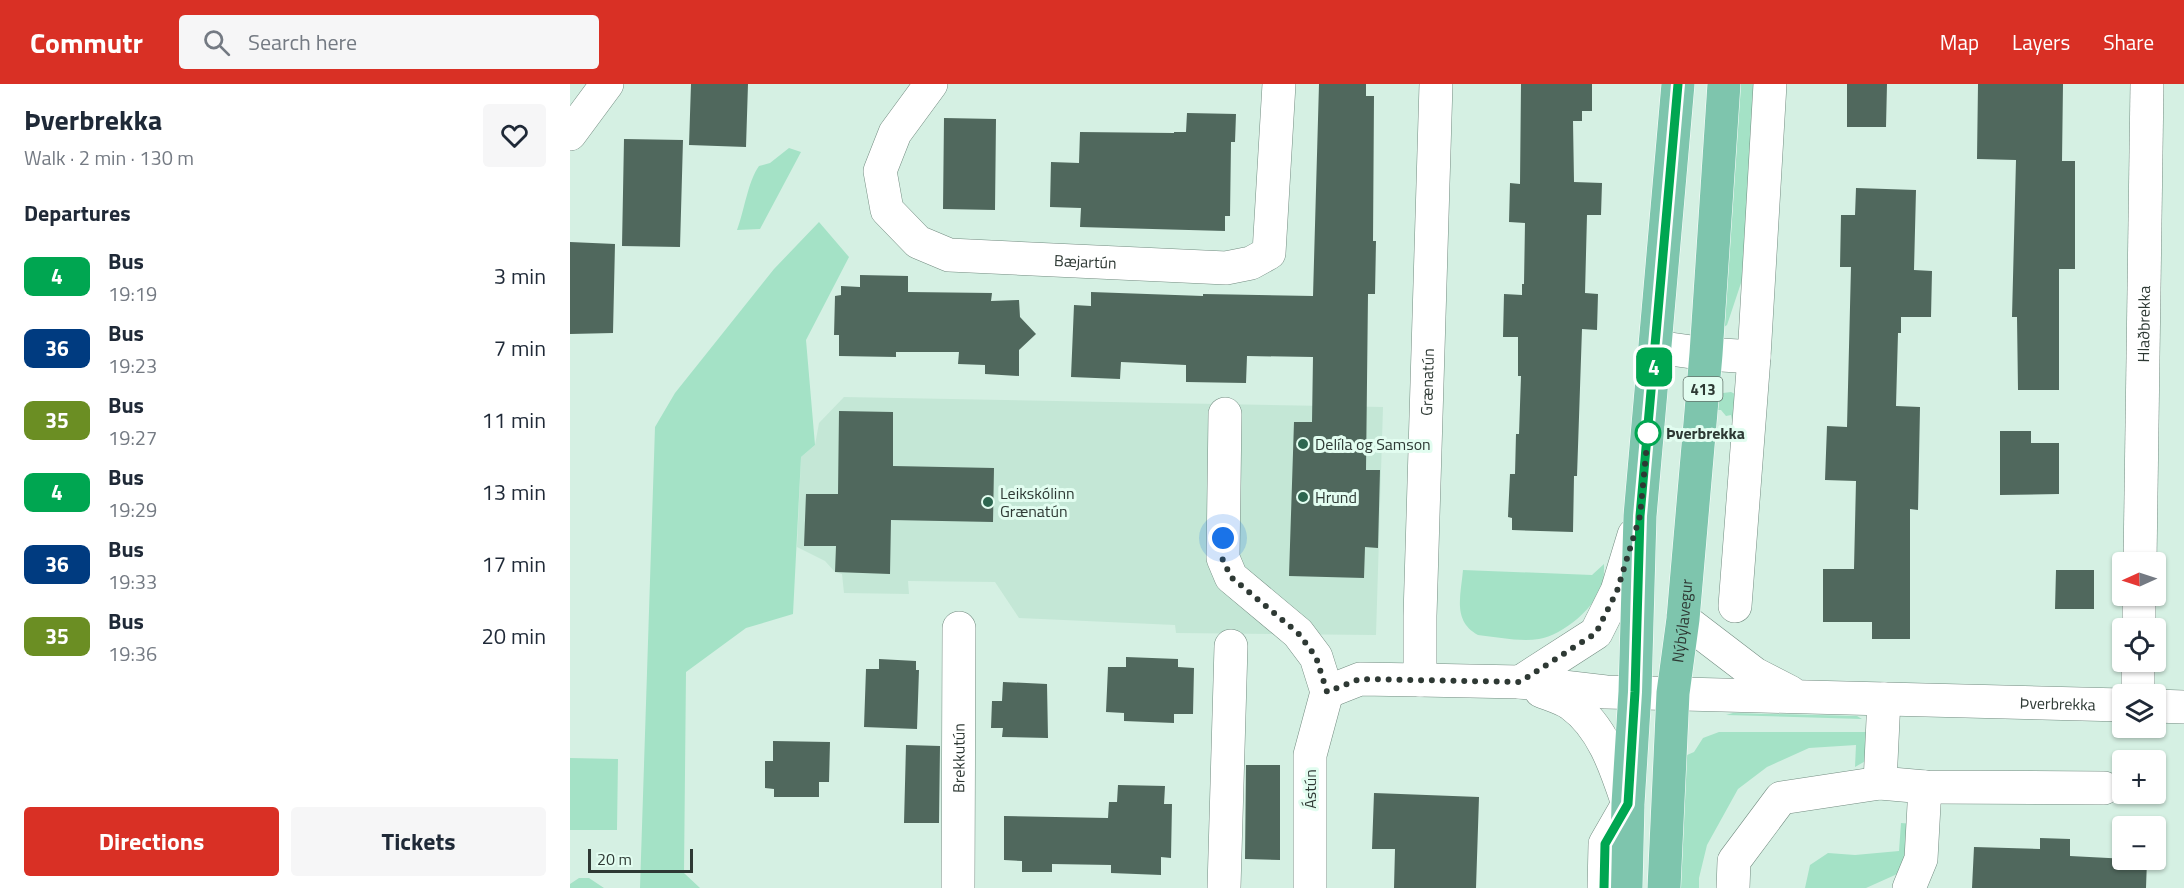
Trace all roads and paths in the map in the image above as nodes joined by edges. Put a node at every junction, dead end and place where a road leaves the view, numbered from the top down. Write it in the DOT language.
graph roads {
  1 [pos="607,84"];
  2 [pos="931,84"];
  3 [pos="1279,84"];
  4 [pos="1436,84"];
  5 [pos="1678,84"];
  6 [pos="1724,84"];
  7 [pos="1770,84"];
  8 [pos="2147,84"];
  9 [pos="570,134"];
  10 [pos="1656,347"];
  11 [pos="1706,354"];
  12 [pos="1754,357"];
  13 [pos="1225,414"];
  14 [pos="1640,516"];
  15 [pos="2140,552"];
  16 [pos="1735,606"];
  17 [pos="1683,619"];
  18 [pos="959,628"];
  19 [pos="1231,646"];
  20 [pos="1420,680"];
  21 [pos="1520,682"];
  22 [pos="1327,692"];
  23 [pos="1635,692"];
  24 [pos="1673,693"];
  25 [pos="1800,696"];
  26 [pos="1884,699"];
  27 [pos="2112,705"];
  28 [pos="2166,706"];
  29 [pos="2184,707"];
  30 [pos="1880,783"];
  31 [pos="1924,787"];
  32 [pos="2104,788"];
  33 [pos="1628,804"];
  34 [pos="958,888"];
  35 [pos="1224,888"];
  36 [pos="1310,888"];
  37 [pos="1604,888"];
  38 [pos="1626,888"];
  39 [pos="1664,888"];
  40 [pos="1733,888"];
  41 [pos="1909,888"];
  1 -- 9 [label="street"];
  2 -- 3 [label="street, Bæjartún"];
  4 -- 20 [label="street, Grænatún"];
  5 -- 10 [label="main road"];
  6 -- 11 [label="main road, Nýbýlavegur / 413"];
  7 -- 12 [label="street"];
  8 -- 15 [label="street, Hlaðbrekka"];
  10 -- 11 [label="street"];
  10 -- 14 [label="main road"];
  11 -- 12 [label="street"];
  11 -- 17 [label="main road, Nýbýlavegur / 413"];
  12 -- 16 [label="street"];
  13 -- 22 [label="street"];
  14 -- 21 [label="street"];
  14 -- 23 [label="main road"];
  17 -- 24 [label="main road, Nýbýlavegur / 413"];
  17 -- 25 [label="street"];
  18 -- 34 [label="street, Brekkutún"];
  19 -- 35 [label="street"];
  20 -- 21 [label="street"];
  20 -- 22 [label="street"];
  21 -- 23 [label="street"];
  21 -- 33 [label="street"];
  22 -- 36 [label="street, Ástún"];
  23 -- 24 [label="street, Þverbrekka"];
  23 -- 33 [label="main road"];
  24 -- 25 [label="street, Þverbrekka"];
  24 -- 39 [label="main road, Nýbýlavegur / 413"];
  25 -- 26 [label="street, Þverbrekka"];
  26 -- 27 [label="street, Þverbrekka"];
  26 -- 30 [label="street"];
  28 -- 29 [label="street"];
  30 -- 31 [label="street"];
  30 -- 40 [label="street"];
  31 -- 32 [label="street"];
  31 -- 41 [label="street"];
  33 -- 37 [label="street"];
  33 -- 38 [label="main road"];
}
